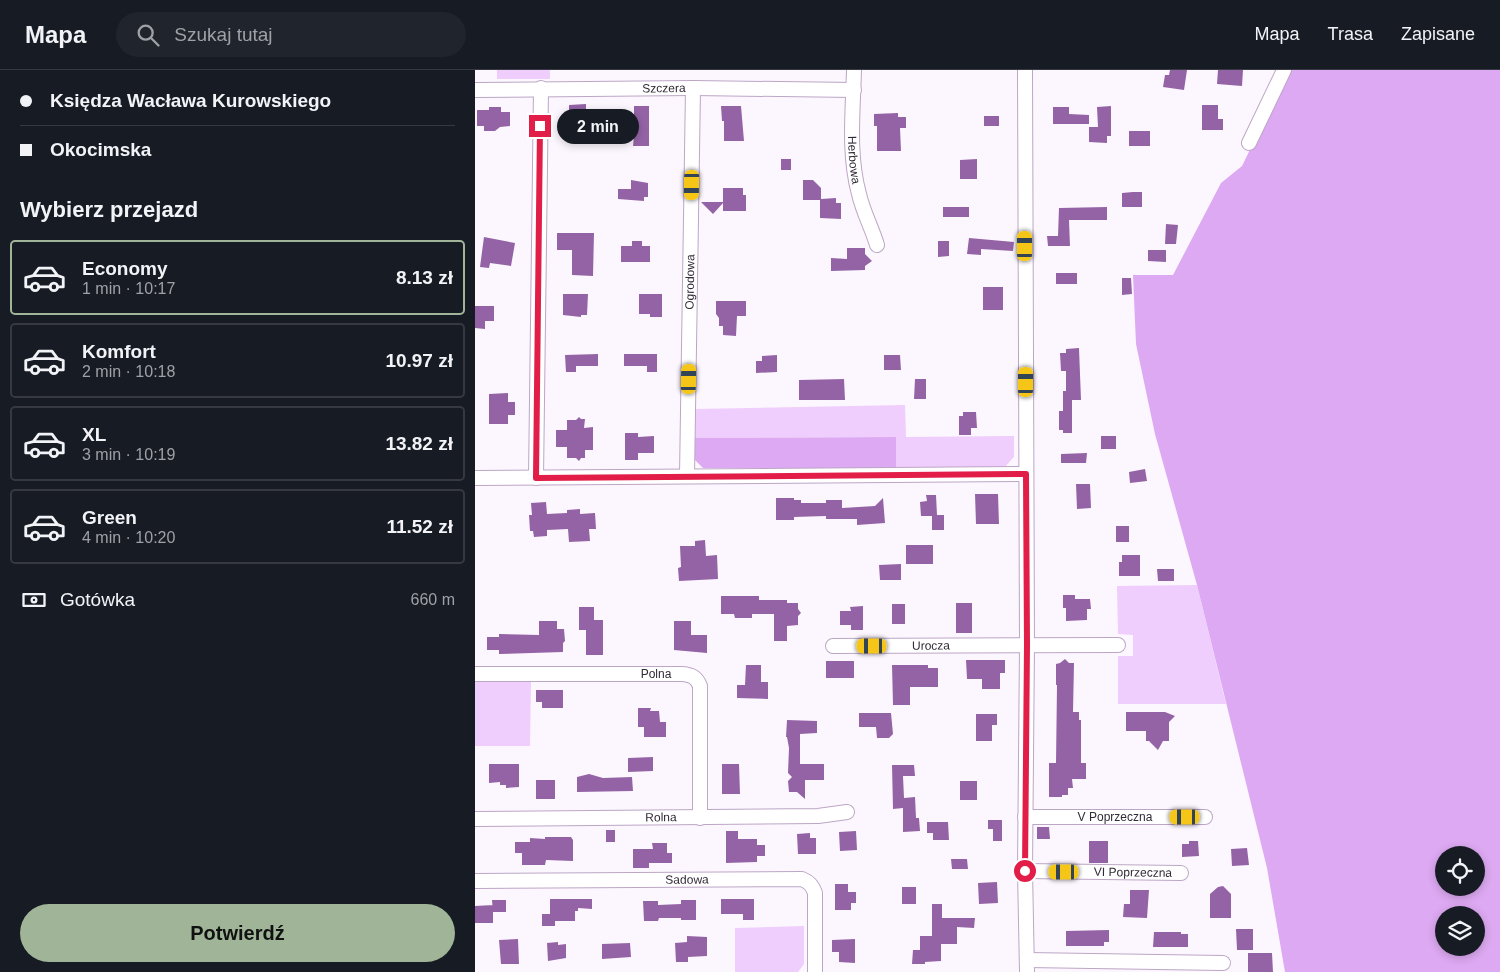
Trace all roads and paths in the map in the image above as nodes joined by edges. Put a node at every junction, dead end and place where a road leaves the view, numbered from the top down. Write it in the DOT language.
graph roads {
  1 [pos="854,70"];
  2 [pos="1025,70"];
  3 [pos="1285,70"];
  4 [pos="541,88"];
  5 [pos="693,88"];
  6 [pos="475,90"];
  7 [pos="854,90"];
  8 [pos="1249,143"];
  9 [pos="877,245"];
  10 [pos="1026,474"];
  11 [pos="687,476"];
  12 [pos="475,478"];
  13 [pos="536,478"];
  14 [pos="1027,645"];
  15 [pos="1119,645"];
  16 [pos="833,646"];
  17 [pos="475,674"];
  18 [pos="847,812"];
  19 [pos="1205,817"];
  20 [pos="700,818"];
  21 [pos="1025,818"];
  22 [pos="475,819"];
  23 [pos="1025,871"];
  24 [pos="1181,873"];
  25 [pos="475,880"];
  26 [pos="1223,964"];
  27 [pos="1027,966"];
  28 [pos="815,972"];
  1 -- 7 [label="street, Herbowa"];
  2 -- 10 [label="street"];
  3 -- 8 [label="street"];
  4 -- 5 [label="street, Szczera"];
  4 -- 6 [label="street, Szczera"];
  4 -- 13 [label="street"];
  5 -- 7 [label="street, Szczera"];
  5 -- 11 [label="street, Ogrodowa"];
  7 -- 9 [label="street, Herbowa"];
  10 -- 11 [label="street"];
  10 -- 14 [label="street"];
  11 -- 13 [label="street"];
  12 -- 13 [label="street"];
  14 -- 15 [label="street, Urocza"];
  14 -- 16 [label="street, Urocza"];
  14 -- 21 [label="street"];
  17 -- 20 [label="street, Polna"];
  18 -- 20 [label="street, Rolna"];
  19 -- 21 [label="street, V Poprzeczna"];
  20 -- 22 [label="street, Rolna"];
  21 -- 23 [label="street"];
  23 -- 24 [label="street, VI Poprzeczna"];
  23 -- 27 [label="street"];
  25 -- 28 [label="street, Sadowa"];
  26 -- 27 [label="street"];
}
